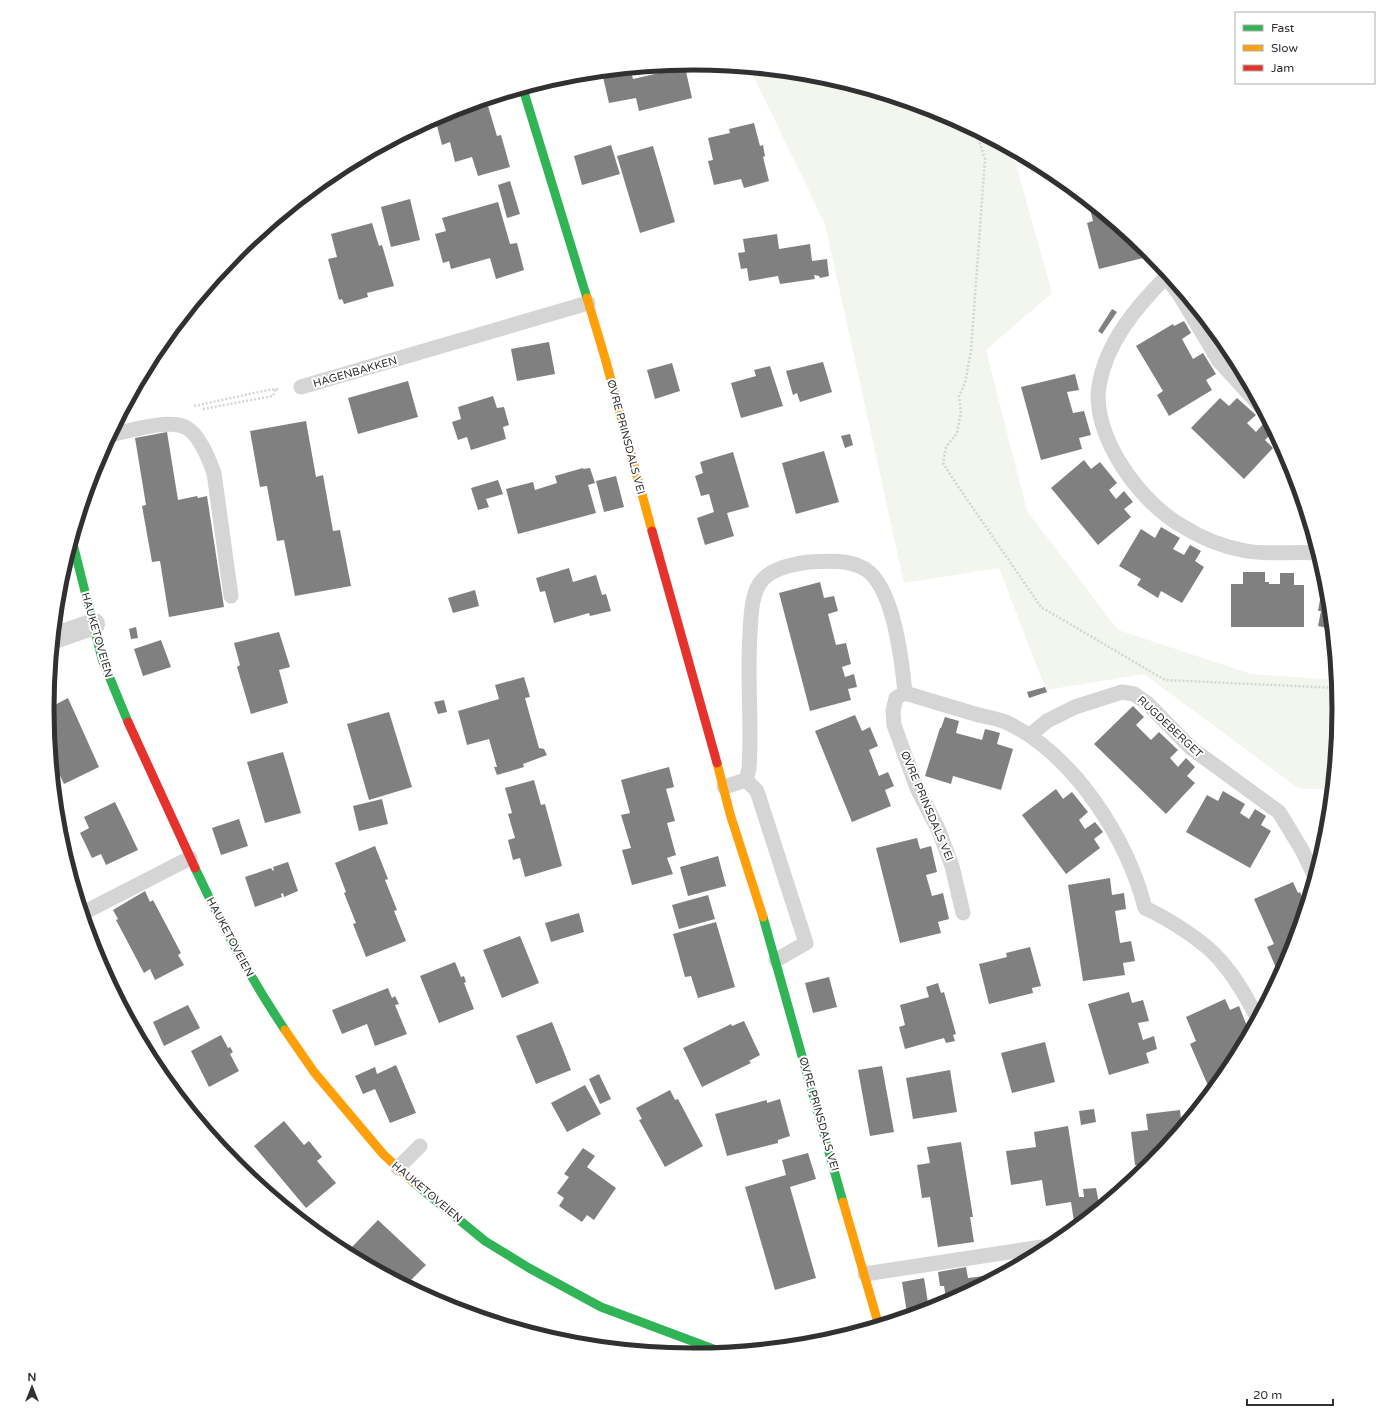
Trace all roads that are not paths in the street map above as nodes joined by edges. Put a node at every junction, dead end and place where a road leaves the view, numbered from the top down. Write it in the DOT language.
graph roads {
  1 [pos="525,93"];
  2 [pos="1164,277"];
  3 [pos="1179,294"];
  4 [pos="588,303"];
  5 [pos="301,387"];
  6 [pos="1249,394"];
  7 [pos="117,434"];
  8 [pos="1313,553"];
  9 [pos="73,555"];
  10 [pos="231,596"];
  11 [pos="94,624"];
  12 [pos="58,637"];
  13 [pos="905,693"];
  14 [pos="1030,735"];
  15 [pos="746,780"];
  16 [pos="724,787"];
  17 [pos="190,858"];
  18 [pos="1312,871"];
  19 [pos="87,911"];
  20 [pos="963,913"];
  21 [pos="776,960"];
  22 [pos="1255,1014"];
  23 [pos="420,1146"];
  24 [pos="398,1168"];
  25 [pos="1038,1248"];
  26 [pos="865,1274"];
  27 [pos="878,1321"];
  28 [pos="712,1349"];
  1 -- 4 [label="street, ØVRE PRINSDALS VEI"];
  2 -- 8 [label="lane"];
  3 -- 6 [label="lane"];
  4 -- 5 [label="lane, HAGENBAKKEN"];
  4 -- 16 [label="street, ØVRE PRINSDALS VEI"];
  7 -- 10 [label="lane"];
  9 -- 11 [label="street, HAUKETOVEIEN"];
  11 -- 12 [label="street"];
  11 -- 17 [label="street, HAUKETOVEIEN"];
  13 -- 14 [label="lane"];
  13 -- 15 [label="lane"];
  13 -- 20 [label="lane, ØVRE PRINSDALS VEI"];
  14 -- 18 [label="lane, RUGDEBERGET"];
  14 -- 22 [label="lane"];
  15 -- 16 [label="lane"];
  15 -- 21 [label="lane"];
  16 -- 21 [label="street, ØVRE PRINSDALS VEI"];
  17 -- 19 [label="lane"];
  17 -- 24 [label="street, HAUKETOVEIEN"];
  21 -- 26 [label="street, ØVRE PRINSDALS VEI"];
  23 -- 24 [label="lane"];
  24 -- 28 [label="street, HAUKETOVEIEN"];
  25 -- 26 [label="lane"];
  26 -- 27 [label="street, ØVRE PRINSDALS VEI"];
}
